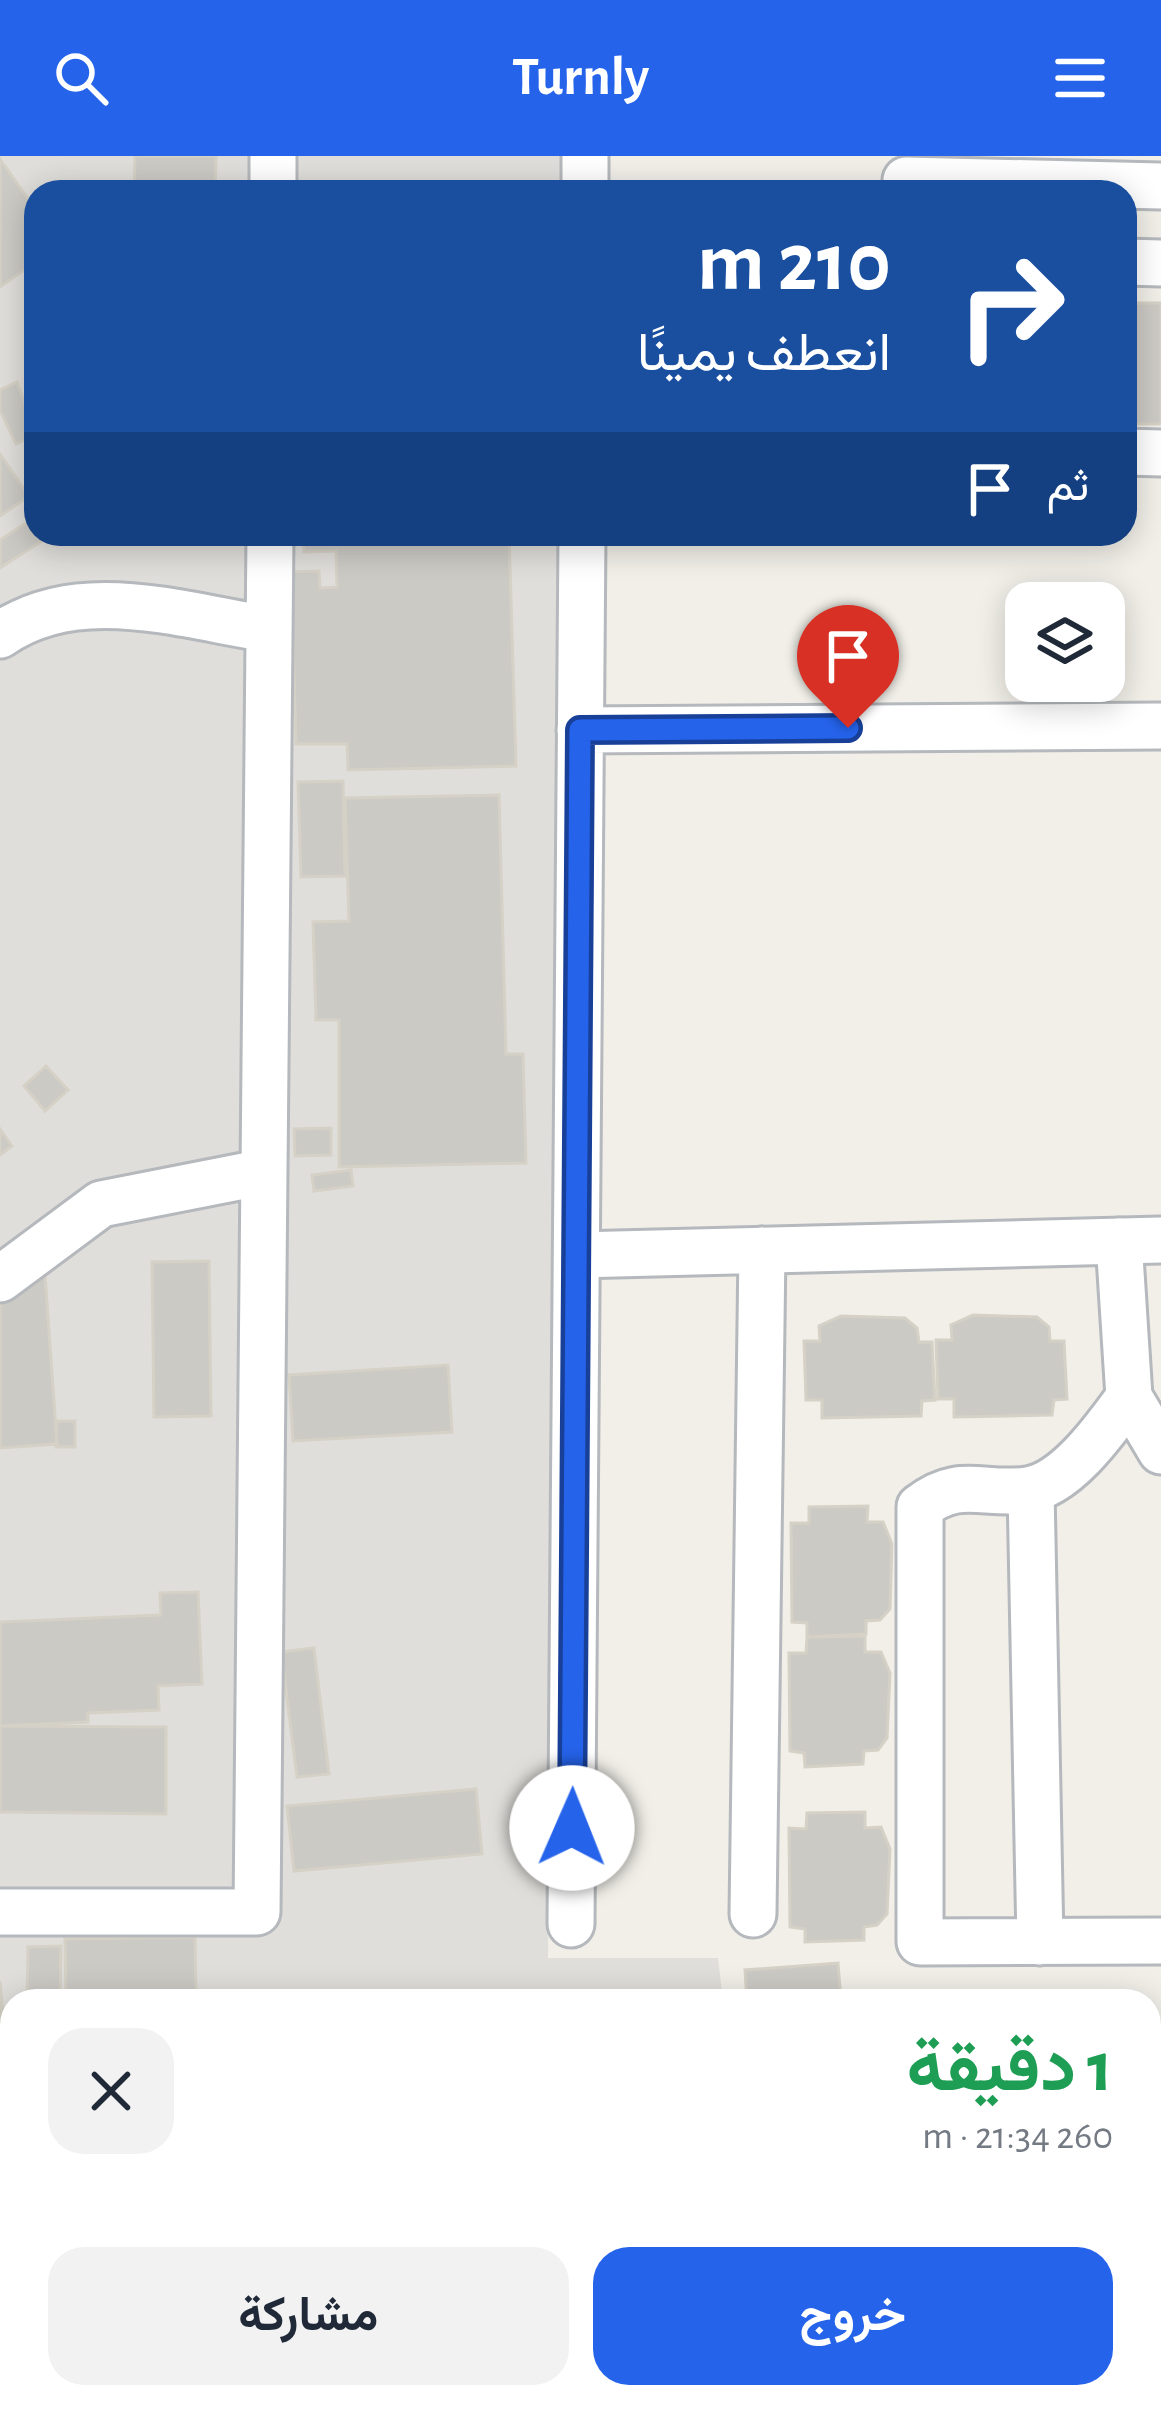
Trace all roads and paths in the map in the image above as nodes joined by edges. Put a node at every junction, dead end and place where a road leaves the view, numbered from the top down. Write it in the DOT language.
graph roads {
  1 [pos="270,546"];
  2 [pos="582,546"];
  3 [pos="269,629"];
  4 [pos="0,634"];
  5 [pos="1161,726"];
  6 [pos="580,730"];
  7 [pos="264,1172"];
  8 [pos="1140,1241"];
  9 [pos="763,1250"];
  10 [pos="577,1255"];
  11 [pos="0,1279"];
  12 [pos="1129,1397"];
  13 [pos="1161,1450"];
  14 [pos="1031,1490"];
  15 [pos="0,1912"];
  16 [pos="753,1913"];
  17 [pos="571,1924"];
  18 [pos="1161,1941"];
  19 [pos="1040,1942"];
  1 -- 3 [label="street"];
  2 -- 6 [label="street"];
  3 -- 4 [label="street"];
  3 -- 7 [label="street"];
  5 -- 6 [label="street"];
  6 -- 10 [label="street"];
  7 -- 11 [label="street"];
  7 -- 15 [label="street"];
  8 -- 9 [label="street"];
  8 -- 12 [label="street"];
  9 -- 10 [label="street"];
  9 -- 16 [label="street"];
  10 -- 17 [label="street"];
  12 -- 13 [label="street"];
  12 -- 14 [label="street"];
  14 -- 19 [label="street"];
  14 -- 19 [label="street"];
  18 -- 19 [label="street"];
}
